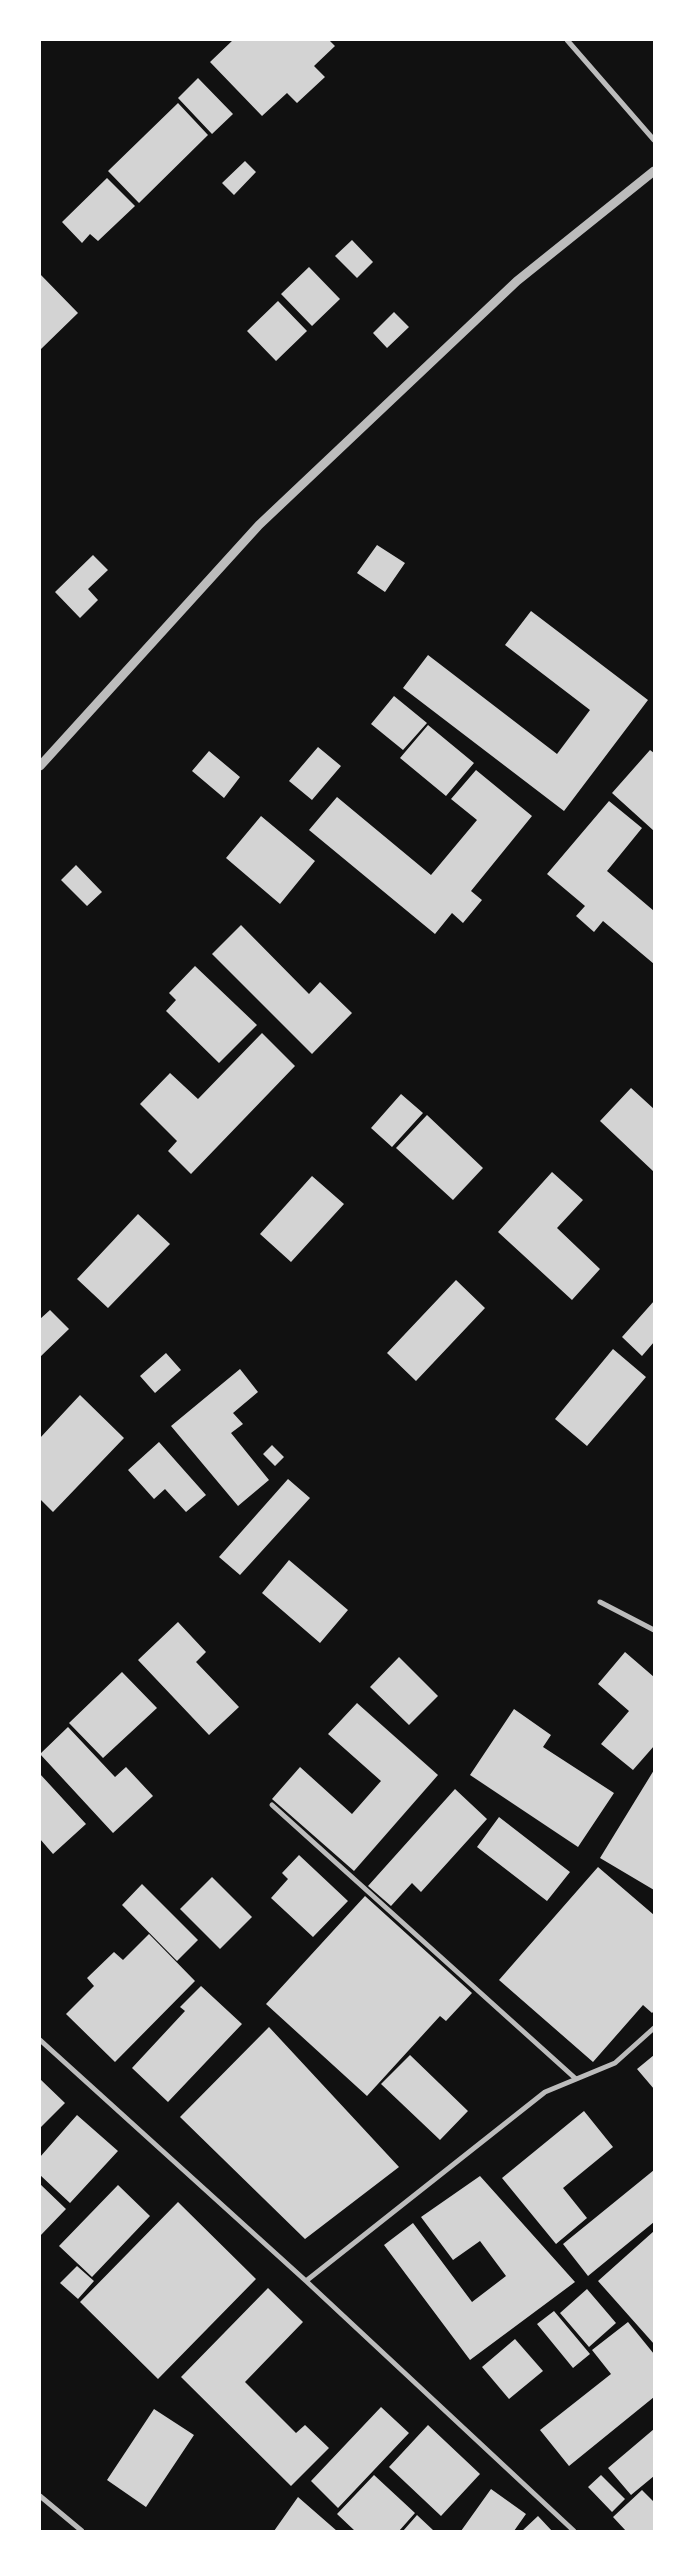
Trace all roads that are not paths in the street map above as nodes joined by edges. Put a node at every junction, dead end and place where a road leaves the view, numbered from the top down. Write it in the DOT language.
graph roads {
  1 [pos="567,40"];
  2 [pos="654,140"];
  3 [pos="654,171"];
  4 [pos="40,766"];
  5 [pos="600,1602"];
  6 [pos="654,1630"];
  7 [pos="272,1805"];
  8 [pos="654,2028"];
  9 [pos="40,2040"];
  10 [pos="576,2079"];
  11 [pos="306,2281"];
  12 [pos="40,2496"];
  13 [pos="82,2531"];
  14 [pos="574,2531"];
  1 -- 2 [label="street"];
  3 -- 4 [label="street"];
  5 -- 6 [label="street"];
  7 -- 10 [label="street"];
  8 -- 10 [label="street"];
  9 -- 11 [label="street"];
  10 -- 11 [label="street"];
  11 -- 14 [label="street"];
  12 -- 13 [label="street"];
}
